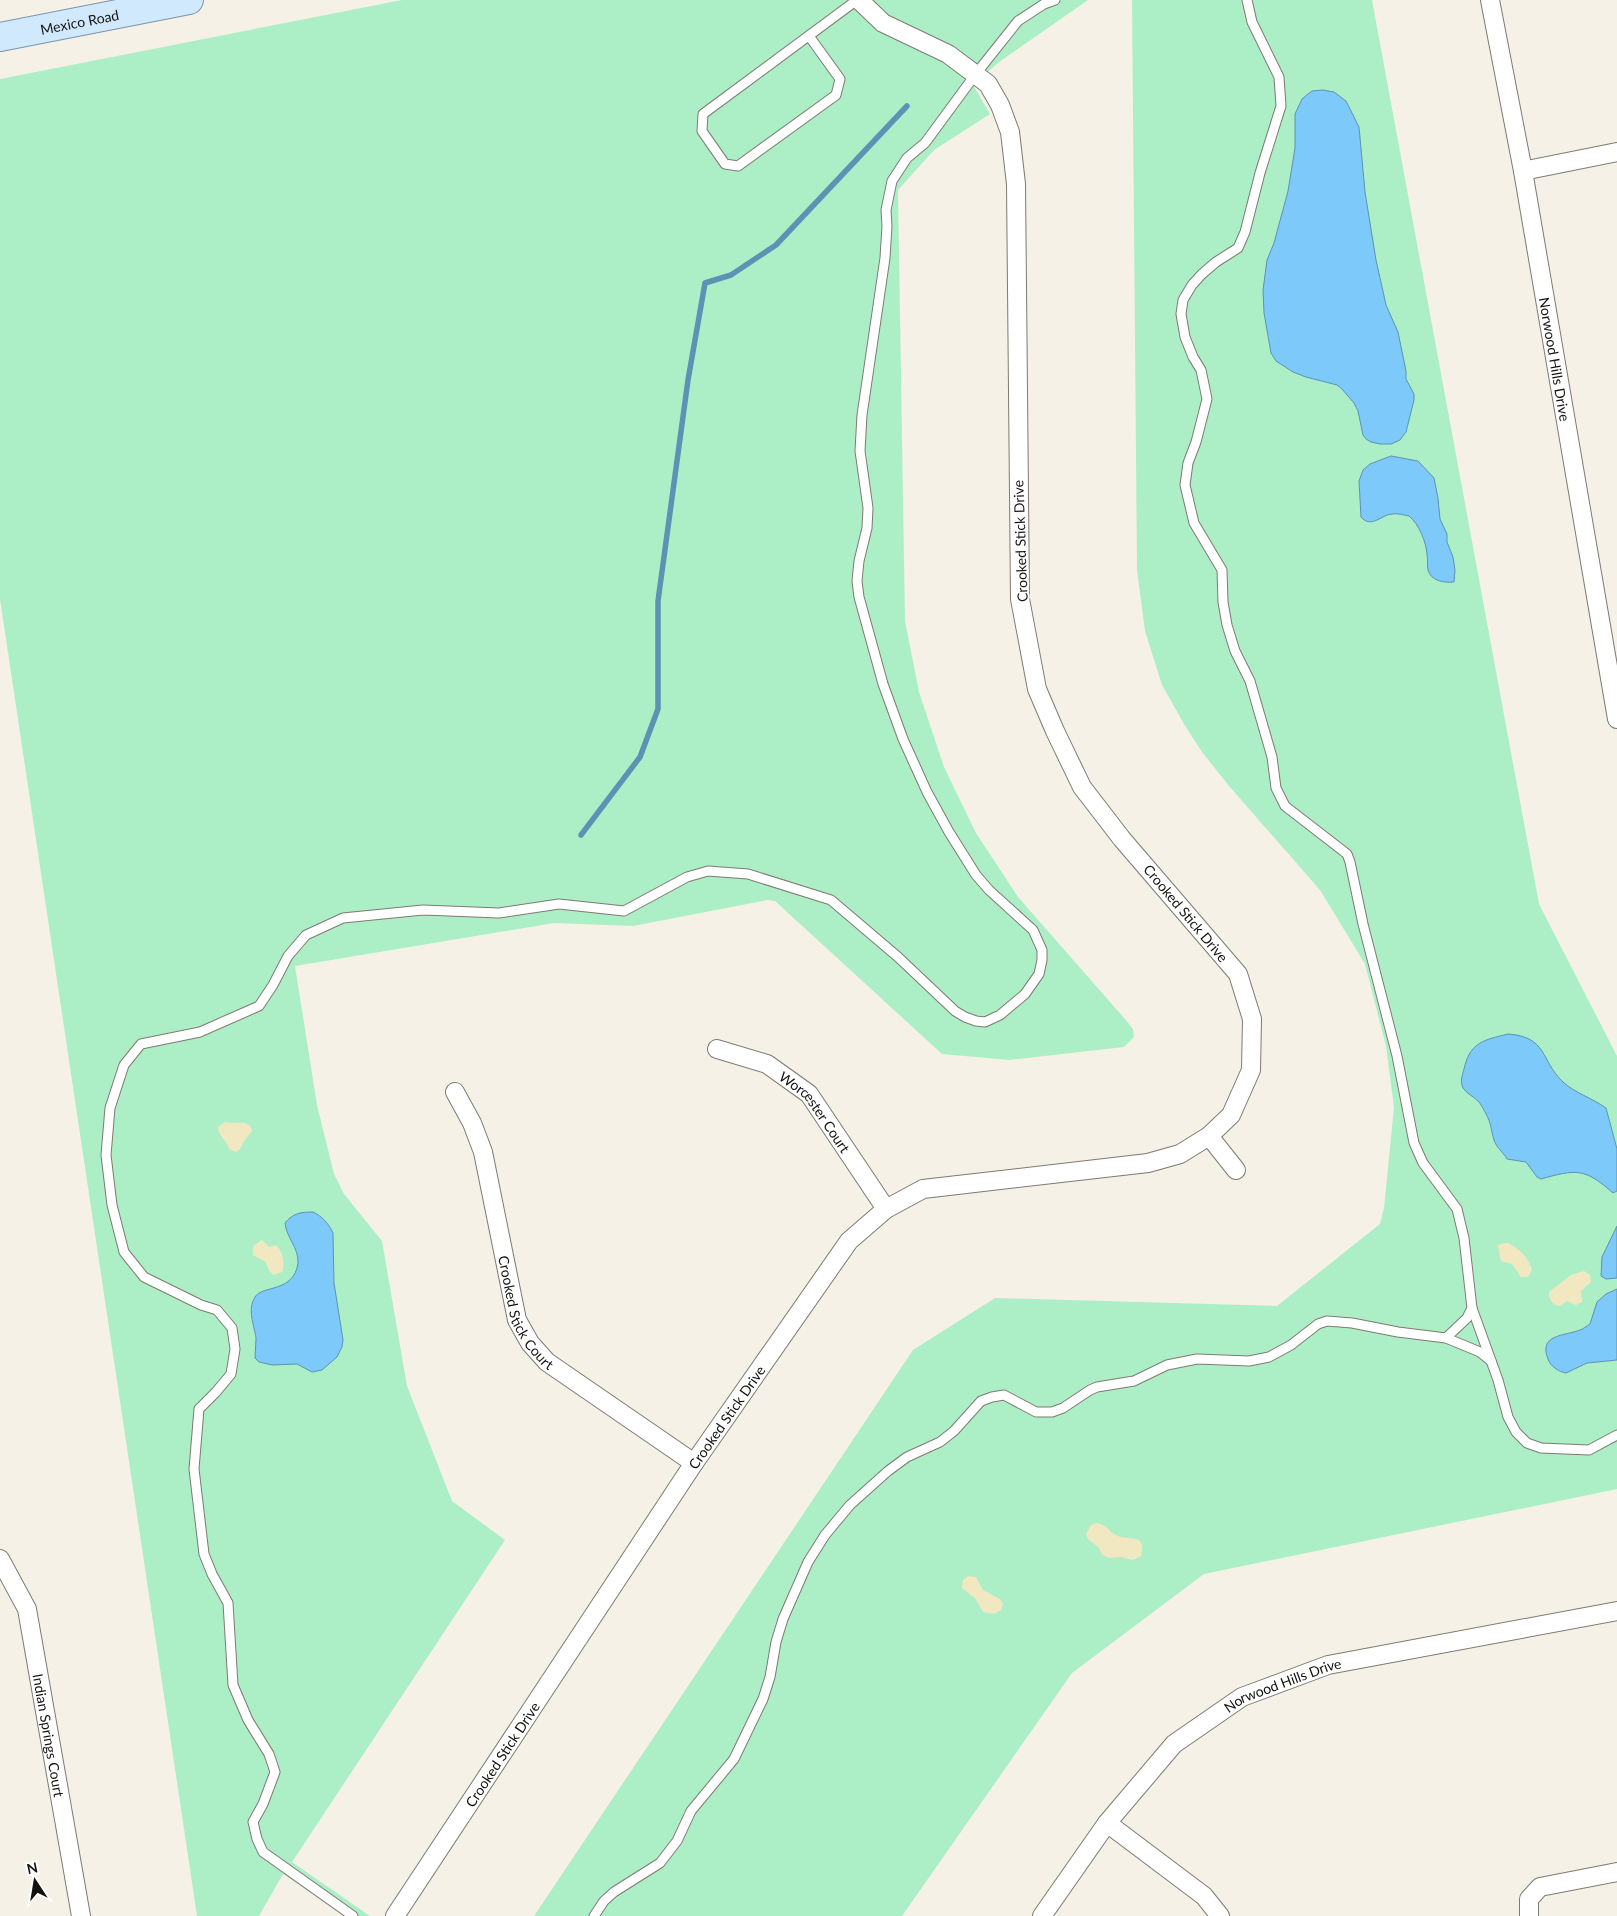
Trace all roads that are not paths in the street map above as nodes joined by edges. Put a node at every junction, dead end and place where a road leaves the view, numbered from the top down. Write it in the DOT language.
graph roads {
  1 [pos="189,0"];
  2 [pos="858,0"];
  3 [pos="1055,0"];
  4 [pos="1247,0"];
  5 [pos="1490,0"];
  6 [pos="809,36"];
  7 [pos="0,37"];
  8 [pos="975,75"];
  9 [pos="1617,152"];
  10 [pos="1523,170"];
  11 [pos="1617,719"];
  12 [pos="717,1049"];
  13 [pos="455,1092"];
  14 [pos="1209,1136"];
  15 [pos="1236,1170"];
  16 [pos="886,1210"];
  17 [pos="1472,1308"];
  18 [pos="1446,1338"];
  19 [pos="1491,1361"];
  20 [pos="1617,1435"];
  21 [pos="694,1463"];
  22 [pos="0,1559"];
  23 [pos="1617,1611"];
  24 [pos="1107,1822"];
  25 [pos="1617,1872"];
  26 [pos="82,1916"];
  27 [pos="353,1916"];
  28 [pos="394,1916"];
  29 [pos="594,1916"];
  30 [pos="1042,1916"];
  31 [pos="1220,1916"];
  32 [pos="1529,1916"];
  1 -- 7 [label="main road, Mexico Road"];
  2 -- 6 [label="lane"];
  2 -- 8 [label="street, Crooked Stick Drive"];
  3 -- 8 [label="lane"];
  4 -- 17 [label="lane"];
  5 -- 10 [label="street, Norwood Hills Drive"];
  6 -- 6 [label="lane"];
  8 -- 14 [label="street, Crooked Stick Drive"];
  8 -- 27 [label="lane"];
  9 -- 10 [label="street"];
  10 -- 11 [label="street, Norwood Hills Drive"];
  12 -- 16 [label="street, Worcester Court"];
  13 -- 21 [label="street, Crooked Stick Court"];
  14 -- 15 [label="street"];
  14 -- 16 [label="street, Crooked Stick Drive"];
  16 -- 21 [label="street, Crooked Stick Drive"];
  17 -- 18 [label="lane"];
  17 -- 19 [label="lane"];
  18 -- 19 [label="lane"];
  18 -- 29 [label="lane"];
  19 -- 20 [label="lane"];
  21 -- 28 [label="street, Crooked Stick Drive"];
  22 -- 26 [label="street, Indian Springs Court"];
  23 -- 24 [label="street, Norwood Hills Drive"];
  24 -- 30 [label="street, Norwood Hills Drive"];
  24 -- 31 [label="street"];
  25 -- 32 [label="street"];
}
